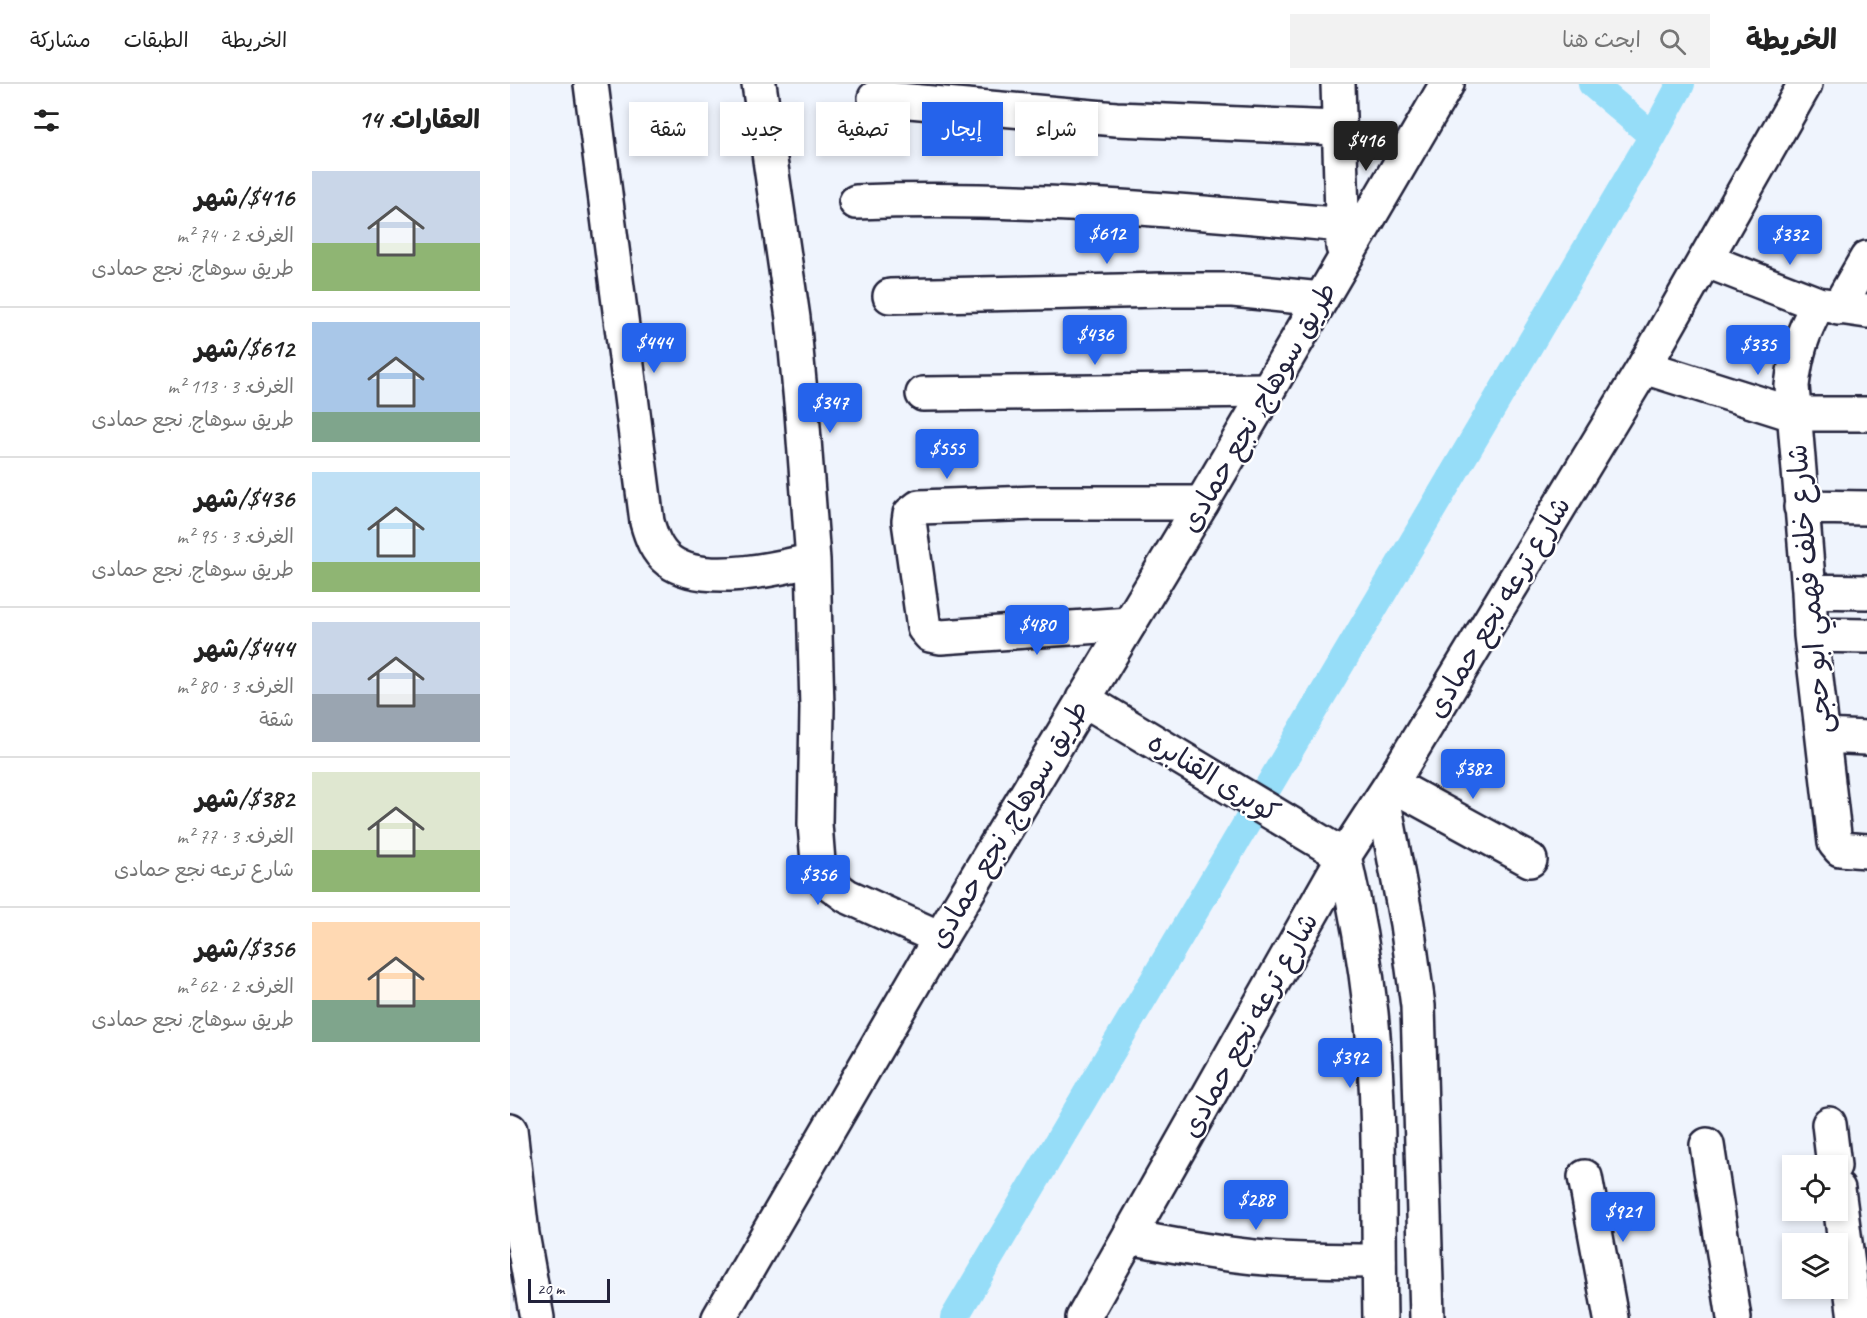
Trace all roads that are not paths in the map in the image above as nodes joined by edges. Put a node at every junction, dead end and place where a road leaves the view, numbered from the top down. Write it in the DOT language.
graph roads {
  1 [pos="591,84"];
  2 [pos="759,84"];
  3 [pos="1338,84"];
  4 [pos="1447,84"];
  5 [pos="1805,84"];
  6 [pos="875,98"];
  7 [pos="1338,128"];
  8 [pos="856,202"];
  9 [pos="1343,225"];
  10 [pos="1867,258"];
  11 [pos="1705,260"];
  12 [pos="1343,261"];
  13 [pos="890,296"];
  14 [pos="1321,299"];
  15 [pos="1841,308"];
  16 [pos="1644,367"];
  17 [pos="1268,390"];
  18 [pos="922,394"];
  19 [pos="1793,414"];
  20 [pos="1867,414"];
  21 [pos="1202,503"];
  22 [pos="1801,507"];
  23 [pos="1867,508"];
  24 [pos="813,560"];
  25 [pos="1809,591"];
  26 [pos="1867,592"];
  27 [pos="1129,624"];
  28 [pos="1811,635"];
  29 [pos="1867,636"];
  30 [pos="1083,699"];
  31 [pos="1823,736"];
  32 [pos="1867,738"];
  33 [pos="1387,790"];
  34 [pos="1867,851"];
  35 [pos="1344,856"];
  36 [pos="1530,860"];
  37 [pos="940,938"];
  38 [pos="1829,1124"];
  39 [pos="510,1130"];
  40 [pos="1707,1145"];
  41 [pos="1833,1155"];
  42 [pos="1585,1176"];
  43 [pos="1842,1221"];
  44 [pos="1130,1237"];
  45 [pos="1379,1261"];
  46 [pos="537,1318"];
  47 [pos="719,1318"];
  48 [pos="1083,1318"];
  49 [pos="1380,1318"];
  50 [pos="1427,1318"];
  51 [pos="1611,1318"];
  52 [pos="1734,1318"];
  53 [pos="1855,1318"];
  1 -- 24 [label="street"];
  2 -- 24 [label="street"];
  3 -- 7 [label="street"];
  4 -- 12 [label="street, طريق سوهاج, نجع حمادى"];
  5 -- 11 [label="street, شارع ترعه نجع حمادى"];
  6 -- 7 [label="street"];
  7 -- 9 [label="street"];
  8 -- 9 [label="street"];
  9 -- 12 [label="street"];
  10 -- 15 [label="street, شارع خلف فهمي ابو حجى"];
  11 -- 15 [label="street"];
  11 -- 16 [label="street, شارع ترعه نجع حمادى"];
  12 -- 14 [label="street, طريق سوهاج, نجع حمادى"];
  13 -- 14 [label="street"];
  14 -- 17 [label="street, طريق سوهاج, نجع حمادى"];
  15 -- 19 [label="street, شارع خلف فهمي ابو حجى"];
  16 -- 19 [label="street"];
  16 -- 33 [label="street, شارع ترعه نجع حمادى"];
  17 -- 18 [label="street"];
  17 -- 21 [label="street, طريق سوهاج, نجع حمادى"];
  19 -- 20 [label="street"];
  19 -- 22 [label="street, شارع خلف فهمي ابو حجى"];
  21 -- 27 [label="street, طريق سوهاج, نجع حمادى"];
  21 -- 27 [label="street"];
  22 -- 23 [label="street"];
  22 -- 25 [label="street, شارع خلف فهمي ابو حجى"];
  24 -- 37 [label="street"];
  25 -- 26 [label="street"];
  25 -- 28 [label="street, شارع خلف فهمي ابو حجى"];
  27 -- 30 [label="street, طريق سوهاج, نجع حمادى"];
  28 -- 29 [label="street"];
  28 -- 31 [label="street, شارع خلف فهمي ابو حجى"];
  30 -- 35 [label="street, كوبرى القنابره"];
  30 -- 37 [label="street, طريق سوهاج, نجع حمادى"];
  31 -- 32 [label="street"];
  31 -- 34 [label="street, شارع خلف فهمي ابو حجى"];
  33 -- 35 [label="street, شارع ترعه نجع حمادى"];
  33 -- 36 [label="street"];
  33 -- 50 [label="street"];
  35 -- 44 [label="street, شارع ترعه نجع حمادى"];
  35 -- 45 [label="street"];
  37 -- 47 [label="street, طريق سوهاج, نجع حمادى"];
  38 -- 41 [label="street"];
  39 -- 46 [label="street"];
  40 -- 52 [label="street"];
  42 -- 51 [label="street"];
  43 -- 53 [label="street"];
  44 -- 45 [label="street"];
  44 -- 48 [label="street, شارع ترعه نجع حمادى"];
  45 -- 49 [label="street"];
}
